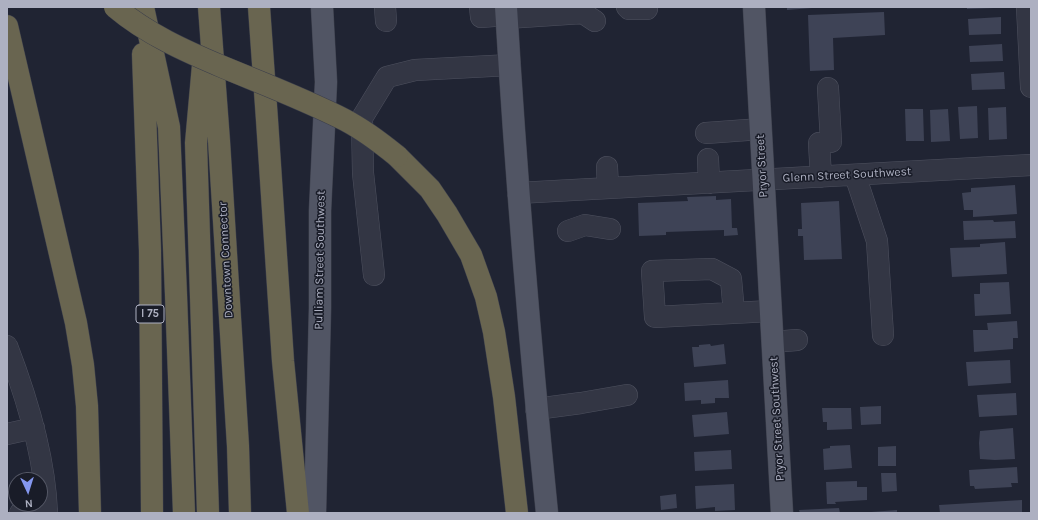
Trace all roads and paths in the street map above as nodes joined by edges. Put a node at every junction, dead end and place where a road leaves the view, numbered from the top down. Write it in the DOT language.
graph roads {
  1 [pos="115,7"];
  2 [pos="142,7"];
  3 [pos="209,7"];
  4 [pos="259,7"];
  5 [pos="322,7"];
  6 [pos="480,7"];
  7 [pos="754,7"];
  8 [pos="1027,7"];
  9 [pos="506,13"];
  10 [pos="595,21"];
  11 [pos="7,26"];
  12 [pos="510,65"];
  13 [pos="1031,87"];
  14 [pos="828,88"];
  15 [pos="760,130"];
  16 [pos="706,133"];
  17 [pos="708,159"];
  18 [pos="1031,165"];
  19 [pos="607,166"];
  20 [pos="855,175"];
  21 [pos="821,177"];
  22 [pos="763,180"];
  23 [pos="709,183"];
  24 [pos="608,188"];
  25 [pos="518,193"];
  26 [pos="610,228"];
  27 [pos="568,231"];
  28 [pos="374,275"];
  29 [pos="734,313"];
  30 [pos="772,326"];
  31 [pos="883,335"];
  32 [pos="797,340"];
  33 [pos="7,346"];
  34 [pos="627,395"];
  35 [pos="536,409"];
  36 [pos="34,428"];
  37 [pos="7,434"];
  38 [pos="43,472"];
  39 [pos="47,512"];
  40 [pos="20,513"];
  41 [pos="90,513"];
  42 [pos="152,513"];
  43 [pos="184,513"];
  44 [pos="208,513"];
  45 [pos="240,513"];
  46 [pos="298,513"];
  47 [pos="315,513"];
  48 [pos="517,513"];
  49 [pos="547,513"];
  50 [pos="782,513"];
  1 -- 48 [label="highway, bridge"];
  2 -- 42 [label="highway, I 75"];
  2 -- 43 [label="highway"];
  3 -- 44 [label="highway"];
  3 -- 45 [label="highway, Downtown Connector"];
  4 -- 46 [label="highway"];
  5 -- 47 [label="main road, Pulliam Street Southwest"];
  6 -- 9 [label="street"];
  7 -- 15 [label="main road, Pryor Street"];
  8 -- 13 [label="street"];
  9 -- 10 [label="street"];
  9 -- 12 [label="main road"];
  11 -- 41 [label="highway"];
  12 -- 25 [label="main road"];
  12 -- 28 [label="street"];
  14 -- 21 [label="street"];
  15 -- 16 [label="street"];
  15 -- 22 [label="main road, Pryor Street"];
  17 -- 23 [label="street"];
  18 -- 20 [label="street, Glenn Street Southwest"];
  19 -- 24 [label="street"];
  20 -- 21 [label="street, Glenn Street Southwest"];
  20 -- 31 [label="street"];
  21 -- 22 [label="street, Glenn Street Southwest"];
  22 -- 23 [label="street, Glenn Street Southwest"];
  22 -- 30 [label="main road, Pryor Street"];
  23 -- 24 [label="street, Glenn Street Southwest"];
  24 -- 25 [label="street, Glenn Street Southwest"];
  25 -- 35 [label="main road"];
  26 -- 27 [label="street"];
  29 -- 30 [label="street"];
  30 -- 32 [label="street"];
  30 -- 50 [label="main road, Pryor Street Southwest"];
  33 -- 36 [label="street"];
  34 -- 35 [label="street"];
  35 -- 49 [label="main road"];
  36 -- 37 [label="street"];
  36 -- 38 [label="street"];
  39 -- 40 [label="street"];
}
